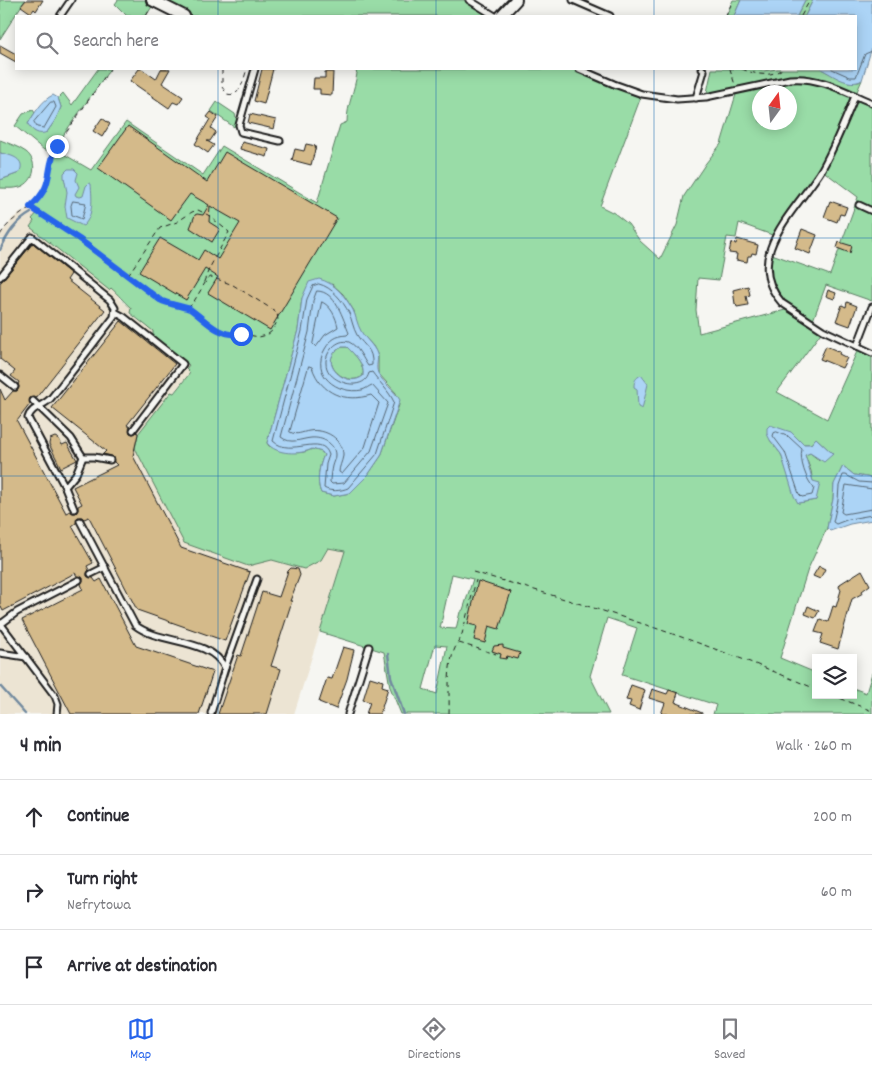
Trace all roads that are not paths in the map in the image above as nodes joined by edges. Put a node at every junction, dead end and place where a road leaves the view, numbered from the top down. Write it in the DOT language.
graph roads {
  1 [pos="71,0"];
  2 [pos="152,0"];
  3 [pos="469,0"];
  4 [pos="516,0"];
  5 [pos="573,0"];
  6 [pos="61,15"];
  7 [pos="182,15"];
  8 [pos="493,15"];
  9 [pos="502,15"];
  10 [pos="608,15"];
  11 [pos="255,70"];
  12 [pos="580,70"];
  13 [pos="703,70"];
  14 [pos="855,96"];
  15 [pos="696,98"];
  16 [pos="872,103"];
  17 [pos="280,140"];
  18 [pos="860,206"];
  19 [pos="872,211"];
  20 [pos="0,277"];
  21 [pos="872,307"];
  22 [pos="116,312"];
  23 [pos="857,346"];
  24 [pos="872,353"];
  25 [pos="0,375"];
  26 [pos="15,387"];
  27 [pos="33,401"];
  28 [pos="40,406"];
  29 [pos="133,430"];
  30 [pos="83,457"];
  31 [pos="110,460"];
  32 [pos="65,486"];
  33 [pos="74,508"];
  34 [pos="80,521"];
  35 [pos="105,567"];
  36 [pos="91,574"];
  37 [pos="257,579"];
  38 [pos="79,580"];
  39 [pos="0,623"];
  40 [pos="369,647"];
  41 [pos="0,653"];
  42 [pos="26,657"];
  43 [pos="225,668"];
  44 [pos="211,713"];
  45 [pos="57,714"];
  46 [pos="348,714"];
  1 -- 6 [label="lane"];
  2 -- 7 [label="street"];
  3 -- 8 [label="lane"];
  4 -- 9 [label="street"];
  5 -- 10 [label="lane"];
  11 -- 17 [label="lane"];
  12 -- 15 [label="lane"];
  13 -- 15 [label="lane"];
  14 -- 15 [label="lane"];
  14 -- 16 [label="lane"];
  14 -- 23 [label="lane"];
  18 -- 19 [label="lane"];
  20 -- 22 [label="lane"];
  21 -- 23 [label="lane"];
  22 -- 28 [label="lane"];
  22 -- 29 [label="lane"];
  23 -- 24 [label="lane"];
  25 -- 26 [label="lane"];
  27 -- 28 [label="lane"];
  28 -- 30 [label="lane"];
  28 -- 32 [label="lane"];
  30 -- 31 [label="lane"];
  30 -- 32 [label="lane"];
  32 -- 33 [label="lane"];
  34 -- 35 [label="lane"];
  35 -- 36 [label="lane"];
  35 -- 43 [label="lane"];
  37 -- 43 [label="lane"];
  38 -- 39 [label="lane"];
  39 -- 42 [label="lane"];
  40 -- 46 [label="lane"];
  41 -- 42 [label="lane"];
  42 -- 45 [label="lane"];
  43 -- 44 [label="lane"];
}
